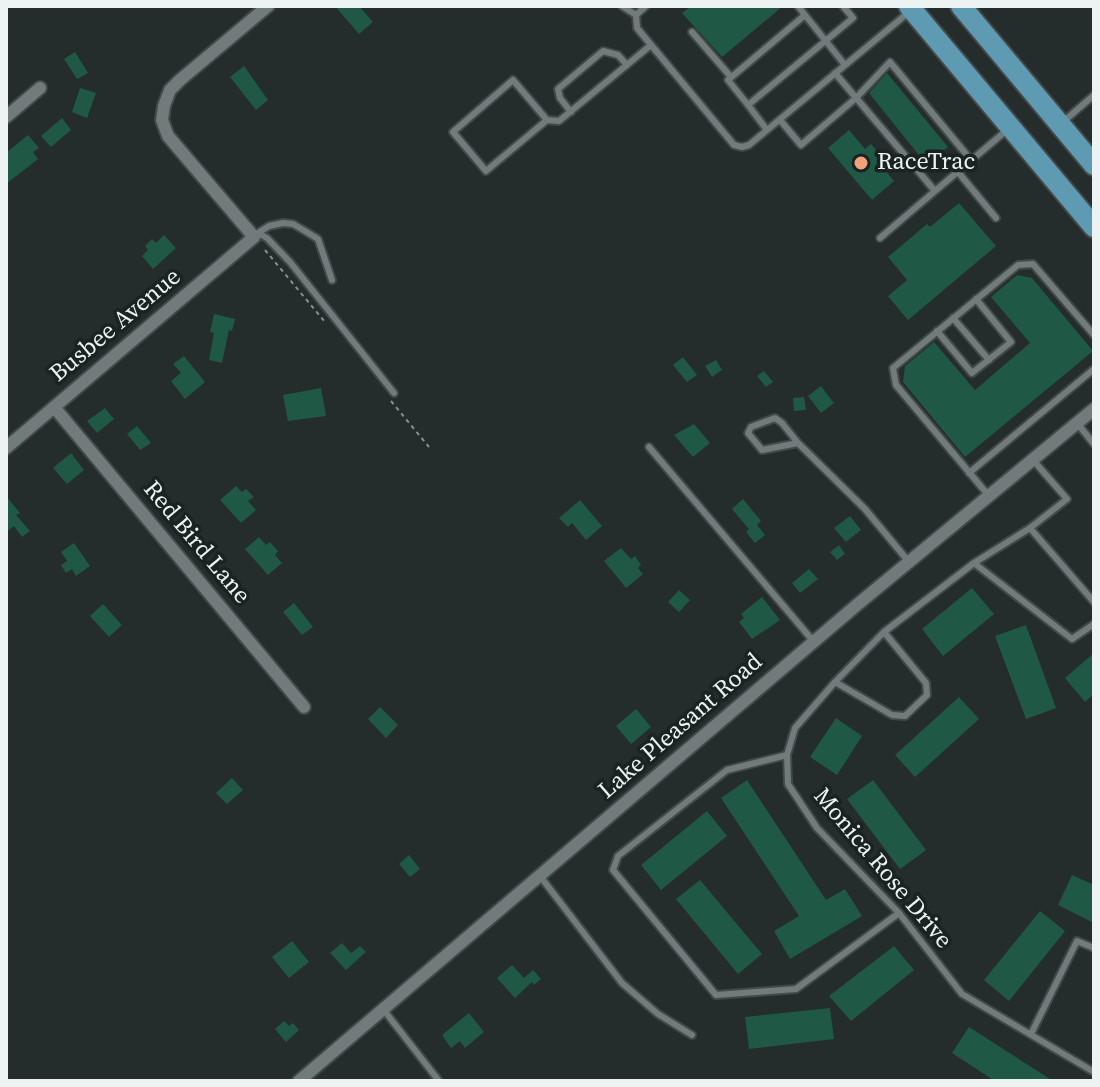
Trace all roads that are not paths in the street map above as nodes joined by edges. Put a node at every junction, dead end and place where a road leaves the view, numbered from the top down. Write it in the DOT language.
graph roads {
  1 [pos="268,6"];
  2 [pos="622,6"];
  3 [pos="646,6"];
  4 [pos="798,6"];
  5 [pos="843,6"];
  6 [pos="961,6"];
  7 [pos="913,7"];
  8 [pos="636,15"];
  9 [pos="805,15"];
  10 [pos="692,32"];
  11 [pos="826,41"];
  12 [pos="651,45"];
  13 [pos="627,65"];
  14 [pos="845,65"];
  15 [pos="835,73"];
  16 [pos="731,77"];
  17 [pos="40,88"];
  18 [pos="1094,95"];
  19 [pos="856,98"];
  20 [pos="748,105"];
  21 [pos="571,112"];
  22 [pos="6,117"];
  23 [pos="547,120"];
  24 [pos="780,120"];
  25 [pos="1061,125"];
  26 [pos="1010,127"];
  27 [pos="767,130"];
  28 [pos="971,160"];
  29 [pos="1094,165"];
  30 [pos="958,172"];
  31 [pos="935,191"];
  32 [pos="996,218"];
  33 [pos="1094,227"];
  34 [pos="255,235"];
  35 [pos="880,238"];
  36 [pos="332,280"];
  37 [pos="976,299"];
  38 [pos="953,318"];
  39 [pos="937,331"];
  40 [pos="1094,335"];
  41 [pos="989,360"];
  42 [pos="1094,369"];
  43 [pos="394,393"];
  44 [pos="54,407"];
  45 [pos="1094,409"];
  46 [pos="1077,423"];
  47 [pos="1093,440"];
  48 [pos="798,443"];
  49 [pos="649,447"];
  50 [pos="6,448"];
  51 [pos="1033,460"];
  52 [pos="969,473"];
  53 [pos="989,496"];
  54 [pos="1030,528"];
  55 [pos="909,562"];
  56 [pos="974,563"];
  57 [pos="1094,602"];
  58 [pos="1094,624"];
  59 [pos="884,632"];
  60 [pos="814,642"];
  61 [pos="835,682"];
  62 [pos="304,707"];
  63 [pos="787,755"];
  64 [pos="540,876"];
  65 [pos="899,913"];
  66 [pos="1094,948"];
  67 [pos="383,1009"];
  68 [pos="1031,1034"];
  69 [pos="692,1035"];
  70 [pos="1094,1072"];
  71 [pos="299,1081"];
  72 [pos="439,1081"];
  1 -- 34 [label="street"];
  2 -- 8 [label="lane"];
  3 -- 8 [label="lane"];
  4 -- 9 [label="lane"];
  5 -- 11 [label="lane"];
  6 -- 25 [label="main road"];
  7 -- 14 [label="lane"];
  7 -- 26 [label="main road"];
  8 -- 12 [label="lane"];
  9 -- 11 [label="lane"];
  9 -- 16 [label="lane"];
  10 -- 16 [label="lane"];
  11 -- 14 [label="lane"];
  11 -- 20 [label="lane"];
  12 -- 13 [label="lane"];
  12 -- 27 [label="lane"];
  13 -- 21 [label="lane"];
  13 -- 21 [label="lane"];
  14 -- 15 [label="lane"];
  15 -- 19 [label="lane"];
  15 -- 24 [label="lane"];
  16 -- 20 [label="lane"];
  17 -- 22 [label="street"];
  18 -- 25 [label="lane"];
  19 -- 24 [label="lane"];
  19 -- 28 [label="lane"];
  19 -- 31 [label="lane"];
  20 -- 27 [label="lane"];
  21 -- 23 [label="lane"];
  23 -- 23 [label="lane"];
  24 -- 27 [label="lane"];
  25 -- 29 [label="main road"];
  26 -- 28 [label="lane"];
  26 -- 33 [label="main road"];
  28 -- 30 [label="lane"];
  30 -- 31 [label="lane"];
  30 -- 32 [label="lane"];
  31 -- 35 [label="lane"];
  34 -- 36 [label="lane"];
  34 -- 43 [label="lane"];
  34 -- 44 [label="street, Busbee Avenue"];
  37 -- 38 [label="lane"];
  37 -- 40 [label="lane"];
  37 -- 41 [label="lane"];
  38 -- 39 [label="lane"];
  38 -- 41 [label="lane"];
  39 -- 41 [label="lane"];
  39 -- 52 [label="lane"];
  42 -- 52 [label="lane"];
  44 -- 50 [label="street, Busbee Avenue"];
  44 -- 62 [label="street, Red Bird Lane"];
  45 -- 46 [label="street, Lake Pleasant Road"];
  46 -- 47 [label="lane"];
  46 -- 51 [label="street, Lake Pleasant Road"];
  48 -- 48 [label="lane"];
  48 -- 55 [label="lane"];
  49 -- 60 [label="lane"];
  51 -- 53 [label="street, Lake Pleasant Road"];
  51 -- 54 [label="lane"];
  52 -- 53 [label="lane"];
  53 -- 55 [label="street, Lake Pleasant Road"];
  54 -- 56 [label="lane"];
  54 -- 57 [label="lane"];
  55 -- 60 [label="street, Lake Pleasant Road"];
  56 -- 58 [label="lane"];
  56 -- 59 [label="lane"];
  59 -- 61 [label="lane"];
  59 -- 61 [label="lane"];
  60 -- 64 [label="street, Lake Pleasant Road"];
  61 -- 63 [label="lane"];
  63 -- 65 [label="lane, Monica Rose Drive"];
  63 -- 65 [label="lane"];
  64 -- 67 [label="street, Lake Pleasant Road"];
  64 -- 69 [label="lane"];
  65 -- 68 [label="lane, Monica Rose Drive"];
  66 -- 68 [label="lane"];
  67 -- 71 [label="street, Lake Pleasant Road"];
  67 -- 72 [label="lane"];
  68 -- 70 [label="lane, Monica Rose Drive"];
}
